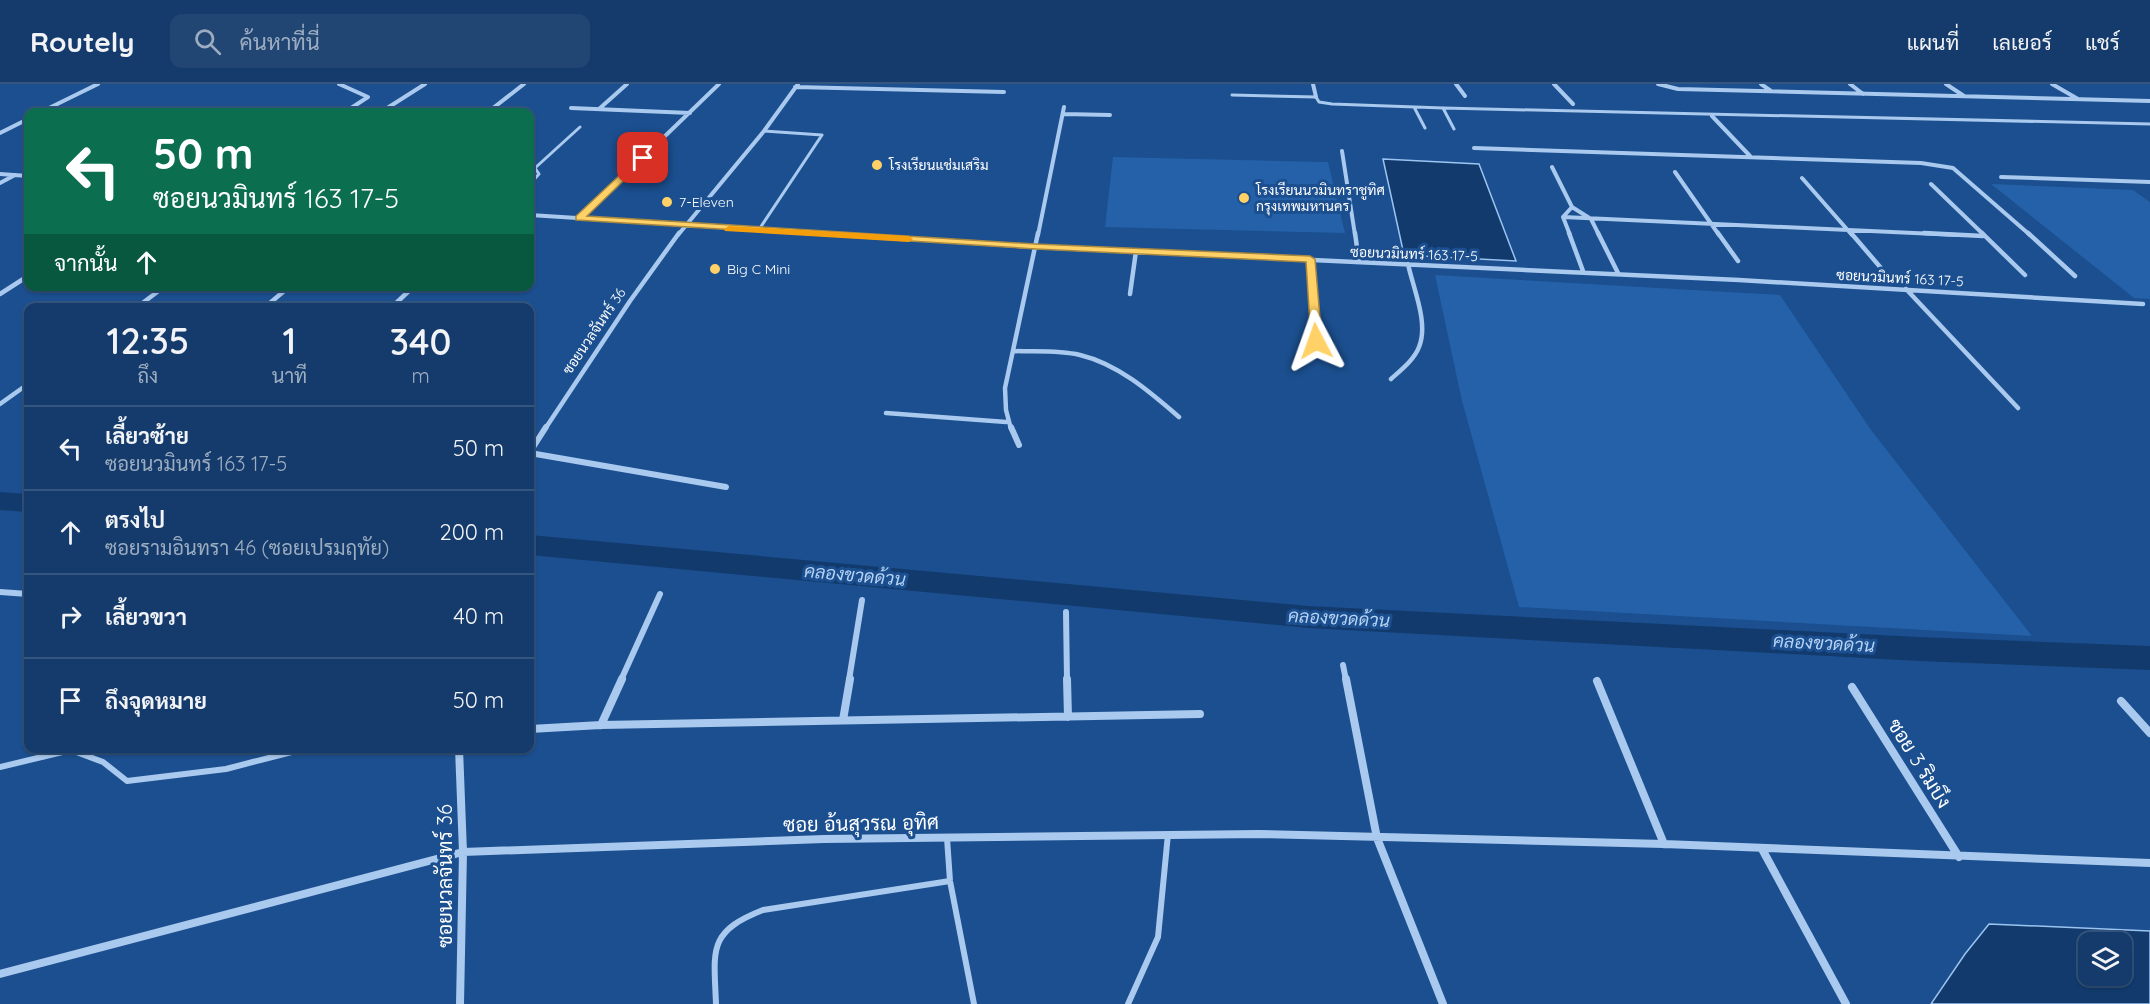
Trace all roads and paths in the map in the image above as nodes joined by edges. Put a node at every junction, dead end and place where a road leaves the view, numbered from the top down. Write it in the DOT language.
graph roads {
  1 [pos="98,84"];
  2 [pos="339,84"];
  3 [pos="425,84"];
  4 [pos="525,84"];
  5 [pos="627,84"];
  6 [pos="719,84"];
  7 [pos="1313,84"];
  8 [pos="1456,84"];
  9 [pos="1554,84"];
  10 [pos="1658,84"];
  11 [pos="1761,84"];
  12 [pos="1850,84"];
  13 [pos="1946,84"];
  14 [pos="2052,84"];
  15 [pos="796,86"];
  16 [pos="1005,92"];
  17 [pos="1772,92"];
  18 [pos="1863,94"];
  19 [pos="1232,95"];
  20 [pos="1465,96"];
  21 [pos="1316,97"];
  22 [pos="1965,97"];
  23 [pos="2078,99"];
  24 [pos="2150,101"];
  25 [pos="1573,104"];
  26 [pos="1064,107"];
  27 [pos="1414,107"];
  28 [pos="49,108"];
  29 [pos="351,108"];
  30 [pos="387,108"];
  31 [pos="493,108"];
  32 [pos="571,108"];
  33 [pos="1443,108"];
  34 [pos="599,110"];
  35 [pos="690,113"];
  36 [pos="1064,114"];
  37 [pos="1110,115"];
  38 [pos="1712,116"];
  39 [pos="24,120"];
  40 [pos="2150,124"];
  41 [pos="580,127"];
  42 [pos="1425,128"];
  43 [pos="1454,129"];
  44 [pos="764,131"];
  45 [pos="0,133"];
  46 [pos="1474,148"];
  47 [pos="1342,151"];
  48 [pos="1750,156"];
  49 [pos="1552,167"];
  50 [pos="1675,172"];
  51 [pos="0,174"];
  52 [pos="16,175"];
  53 [pos="24,176"];
  54 [pos="2001,177"];
  55 [pos="1802,178"];
  56 [pos="534,180"];
  57 [pos="2150,182"];
  58 [pos="0,183"];
  59 [pos="1931,184"];
  60 [pos="1572,207"];
  61 [pos="534,215"];
  62 [pos="1563,217"];
  63 [pos="580,218"];
  64 [pos="1591,219"];
  65 [pos="1711,225"];
  66 [pos="684,226"];
  67 [pos="1849,230"];
  68 [pos="758,231"];
  69 [pos="1983,236"];
  70 [pos="1036,247"];
  71 [pos="1136,251"];
  72 [pos="1310,259"];
  73 [pos="1738,261"];
  74 [pos="1359,262"];
  75 [pos="1408,264"];
  76 [pos="1881,268"];
  77 [pos="1582,272"];
  78 [pos="1618,273"];
  79 [pos="2025,275"];
  80 [pos="2074,276"];
  81 [pos="24,279"];
  82 [pos="1906,289"];
  83 [pos="158,291"];
  84 [pos="284,291"];
  85 [pos="409,291"];
  86 [pos="0,294"];
  87 [pos="1130,294"];
  88 [pos="143,303"];
  89 [pos="270,303"];
  90 [pos="396,303"];
  91 [pos="2144,304"];
  92 [pos="1316,341"];
  93 [pos="1014,351"];
  94 [pos="1391,379"];
  95 [pos="24,387"];
  96 [pos="0,404"];
  97 [pos="2018,408"];
  98 [pos="886,413"];
  99 [pos="1179,417"];
  100 [pos="1006,422"];
  101 [pos="1019,445"];
  102 [pos="534,447"];
  103 [pos="534,454"];
  104 [pos="726,487"];
  105 [pos="0,592"];
  106 [pos="24,594"];
  107 [pos="660,594"];
  108 [pos="861,600"];
  109 [pos="1066,612"];
  110 [pos="1343,665"];
  111 [pos="1597,681"];
  112 [pos="1852,687"];
  113 [pos="2121,701"];
  114 [pos="1200,714"];
  115 [pos="1068,717"];
  116 [pos="843,720"];
  117 [pos="601,725"];
  118 [pos="534,729"];
  119 [pos="2150,732"];
  120 [pos="58,753"];
  121 [pos="78,753"];
  122 [pos="288,753"];
  123 [pos="459,753"];
  124 [pos="0,767"];
  125 [pos="1168,834"];
  126 [pos="947,838"];
  127 [pos="1377,838"];
  128 [pos="1664,844"];
  129 [pos="1762,849"];
  130 [pos="463,852"];
  131 [pos="1959,857"];
  132 [pos="2150,863"];
  133 [pos="950,881"];
  134 [pos="0,974"];
  135 [pos="460,1004"];
  136 [pos="716,1004"];
  137 [pos="974,1004"];
  138 [pos="1128,1004"];
  139 [pos="1443,1004"];
  140 [pos="1846,1004"];
  1 -- 28 [label="street"];
  2 -- 29 [label="street"];
  3 -- 30 [label="street"];
  4 -- 31 [label="street"];
  5 -- 34 [label="street"];
  6 -- 35 [label="street"];
  7 -- 21 [label="street"];
  8 -- 20 [label="street"];
  9 -- 25 [label="street"];
  10 -- 17 [label="street"];
  11 -- 17 [label="street"];
  12 -- 18 [label="street"];
  13 -- 22 [label="street"];
  14 -- 23 [label="street"];
  15 -- 16 [label="street"];
  15 -- 44 [label="street, ซอยนวลจันทร์ 36"];
  17 -- 18 [label="street"];
  18 -- 22 [label="street"];
  19 -- 21 [label="lane"];
  21 -- 27 [label="lane"];
  22 -- 23 [label="street"];
  23 -- 24 [label="street"];
  26 -- 36 [label="street"];
  27 -- 33 [label="lane"];
  27 -- 42 [label="lane"];
  32 -- 34 [label="street"];
  33 -- 38 [label="lane"];
  33 -- 43 [label="lane"];
  34 -- 35 [label="street"];
  35 -- 63 [label="street"];
  36 -- 37 [label="street"];
  36 -- 70 [label="street"];
  38 -- 40 [label="lane"];
  38 -- 48 [label="street"];
  39 -- 45 [label="street"];
  41 -- 56 [label="lane"];
  44 -- 66 [label="street, ซอยนวลจันทร์ 36"];
  44 -- 68 [label="lane"];
  46 -- 48 [label="street"];
  47 -- 74 [label="street"];
  48 -- 80 [label="street"];
  49 -- 60 [label="street"];
  50 -- 65 [label="street"];
  51 -- 52 [label="street"];
  52 -- 53 [label="street"];
  52 -- 58 [label="street"];
  54 -- 57 [label="street"];
  55 -- 67 [label="street"];
  59 -- 69 [label="street"];
  60 -- 62 [label="street"];
  60 -- 64 [label="street"];
  61 -- 63 [label="street, ซอยนวมินทร์ 163 17-5"];
  62 -- 64 [label="street"];
  62 -- 77 [label="street"];
  63 -- 66 [label="street, ซอยนวมินทร์ 163 17-5"];
  64 -- 65 [label="street"];
  64 -- 78 [label="street"];
  65 -- 67 [label="street"];
  65 -- 73 [label="street"];
  66 -- 68 [label="street, ซอยนวมินทร์ 163 17-5"];
  66 -- 102 [label="street, ซอยนวลจันทร์ 36"];
  67 -- 69 [label="street"];
  67 -- 76 [label="street"];
  68 -- 70 [label="street, ซอยนวมินทร์ 163 17-5"];
  69 -- 79 [label="street"];
  70 -- 71 [label="street, ซอยนวมินทร์ 163 17-5"];
  70 -- 93 [label="street"];
  71 -- 72 [label="street, ซอยนวมินทร์ 163 17-5"];
  71 -- 87 [label="street"];
  72 -- 74 [label="street, ซอยนวมินทร์ 163 17-5"];
  72 -- 92 [label="street"];
  74 -- 75 [label="street, ซอยนวมินทร์ 163 17-5"];
  75 -- 77 [label="street, ซอยนวมินทร์ 163 17-5"];
  75 -- 94 [label="street"];
  77 -- 78 [label="street, ซอยนวมินทร์ 163 17-5"];
  78 -- 82 [label="street, ซอยนวมินทร์ 163 17-5"];
  81 -- 86 [label="street"];
  82 -- 91 [label="street, ซอยนวมินทร์ 163 17-5"];
  82 -- 97 [label="street"];
  83 -- 88 [label="street"];
  84 -- 89 [label="street"];
  85 -- 90 [label="street"];
  93 -- 99 [label="street"];
  93 -- 100 [label="street"];
  95 -- 96 [label="street"];
  98 -- 100 [label="street"];
  100 -- 101 [label="street"];
  103 -- 104 [label="street"];
  105 -- 106 [label="street"];
  107 -- 117 [label="street"];
  108 -- 116 [label="street"];
  109 -- 115 [label="street"];
  110 -- 127 [label="street"];
  111 -- 128 [label="street"];
  112 -- 131 [label="street, ซอย 3 ริมบึง"];
  113 -- 119 [label="street"];
  114 -- 115 [label="street"];
  115 -- 116 [label="street"];
  116 -- 117 [label="street"];
  117 -- 118 [label="street"];
  120 -- 124 [label="lane"];
  121 -- 122 [label="lane"];
  123 -- 130 [label="street, ซอยนวลจันทร์ 36"];
  125 -- 126 [label="street, ซอย อ้นสุวรณ อุทิศ"];
  125 -- 127 [label="street, ซอย อ้นสุวรณ อุทิศ"];
  125 -- 138 [label="lane"];
  126 -- 130 [label="street, ซอย อ้นสุวรณ อุทิศ"];
  126 -- 133 [label="lane"];
  127 -- 128 [label="street, ซอย อ้นสุวรณ อุทิศ"];
  127 -- 139 [label="street"];
  128 -- 129 [label="street, ซอย อ้นสุวรณ อุทิศ"];
  129 -- 131 [label="street, ซอย อ้นสุวรณ อุทิศ"];
  129 -- 140 [label="street"];
  130 -- 134 [label="street, ซอย อ้นสุวรณ อุทิศ"];
  130 -- 135 [label="street, ซอยนวลจันทร์ 36"];
  131 -- 132 [label="street, ซอย อ้นสุวรณ อุทิศ"];
  133 -- 136 [label="lane"];
  133 -- 137 [label="lane"];
}
